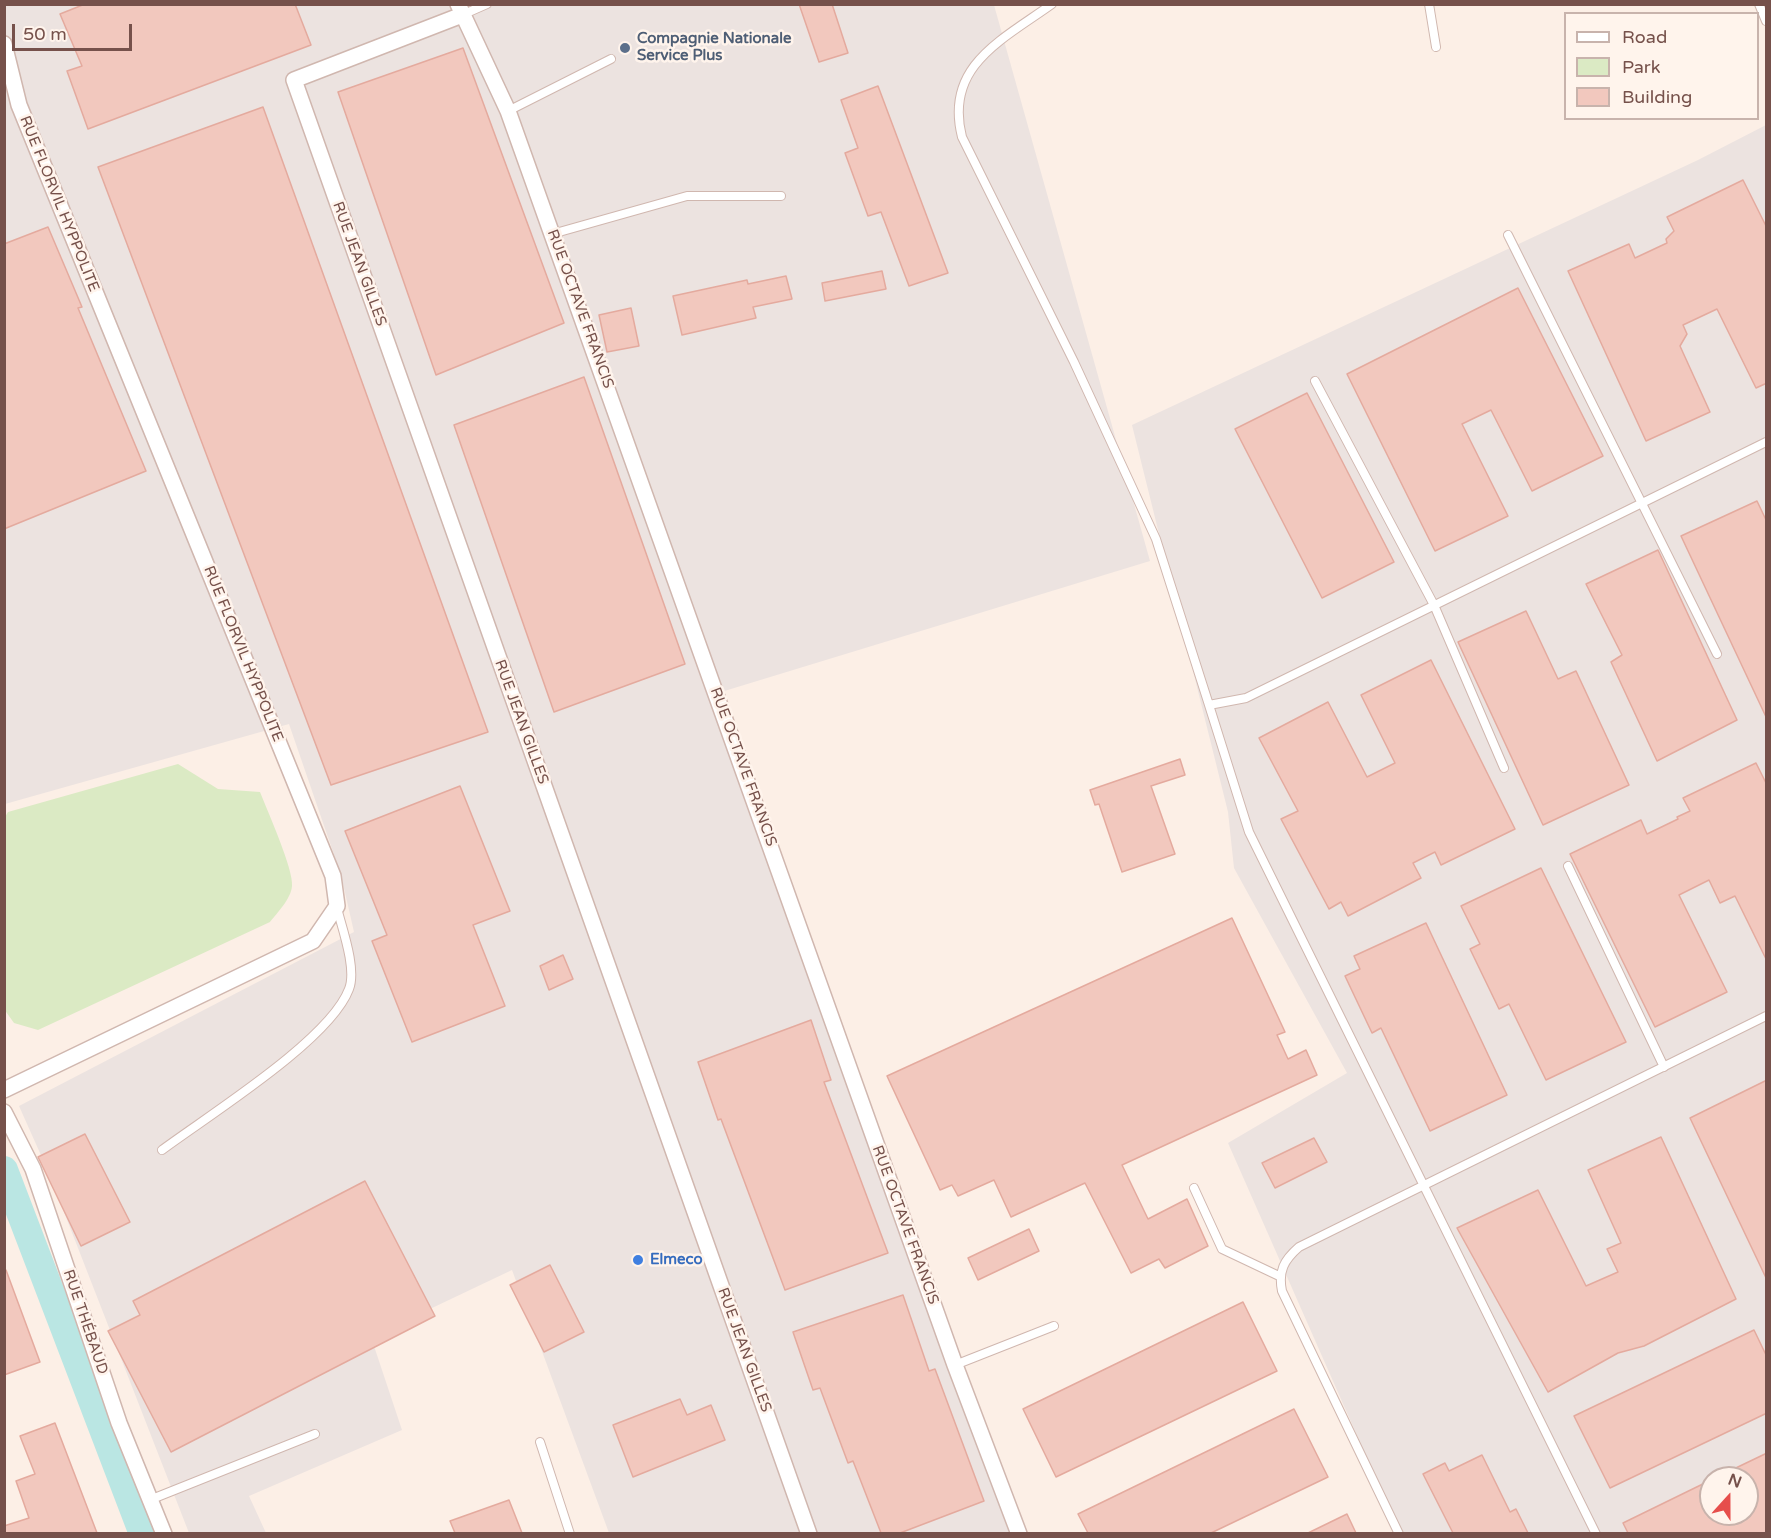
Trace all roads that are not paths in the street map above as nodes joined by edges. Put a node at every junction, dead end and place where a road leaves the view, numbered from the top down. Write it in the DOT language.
graph roads {
  1 [pos="488,4"];
  2 [pos="1052,4"];
  3 [pos="1429,4"];
  4 [pos="1759,4"];
  5 [pos="460,10"];
  6 [pos="1767,21"];
  7 [pos="4,44"];
  8 [pos="1436,47"];
  9 [pos="611,59"];
  10 [pos="508,111"];
  11 [pos="781,196"];
  12 [pos="552,234"];
  13 [pos="1508,235"];
  14 [pos="1316,381"];
  15 [pos="1767,441"];
  16 [pos="1643,502"];
  17 [pos="1434,605"];
  18 [pos="1717,654"];
  19 [pos="1209,705"];
  20 [pos="1504,768"];
  21 [pos="1568,866"];
  22 [pos="337,906"];
  23 [pos="1767,1016"];
  24 [pos="1664,1067"];
  25 [pos="4,1090"];
  26 [pos="4,1112"];
  27 [pos="162,1150"];
  28 [pos="1423,1186"];
  29 [pos="1194,1188"];
  30 [pos="1279,1276"];
  31 [pos="1054,1326"];
  32 [pos="955,1365"];
  33 [pos="315,1434"];
  34 [pos="540,1442"];
  35 [pos="152,1499"];
  36 [pos="164,1533"];
  37 [pos="570,1533"];
  38 [pos="809,1533"];
  39 [pos="1019,1533"];
  40 [pos="1399,1533"];
  41 [pos="1596,1533"];
  1 -- 5 [label="lane"];
  2 -- 19 [label="lane"];
  3 -- 8 [label="lane"];
  4 -- 6 [label="lane"];
  5 -- 10 [label="street, RUE OCTAVE FRANCIS"];
  5 -- 38 [label="street, RUE JEAN GILLES"];
  7 -- 22 [label="street, RUE FLORVIL HYPPOLITE"];
  9 -- 10 [label="lane"];
  10 -- 12 [label="street, RUE OCTAVE FRANCIS"];
  11 -- 12 [label="lane"];
  12 -- 32 [label="street, RUE OCTAVE FRANCIS"];
  13 -- 16 [label="lane"];
  14 -- 17 [label="lane"];
  15 -- 16 [label="lane"];
  16 -- 17 [label="lane"];
  16 -- 18 [label="lane"];
  17 -- 19 [label="lane"];
  17 -- 20 [label="lane"];
  19 -- 28 [label="lane"];
  21 -- 24 [label="lane"];
  22 -- 25 [label="street"];
  22 -- 27 [label="lane"];
  23 -- 24 [label="lane"];
  24 -- 28 [label="lane"];
  26 -- 35 [label="street, RUE THÉBAUD"];
  28 -- 30 [label="lane"];
  28 -- 41 [label="lane"];
  29 -- 30 [label="lane"];
  30 -- 40 [label="lane"];
  31 -- 32 [label="lane"];
  32 -- 39 [label="street, RUE OCTAVE FRANCIS"];
  33 -- 35 [label="lane"];
  34 -- 37 [label="lane"];
  35 -- 36 [label="street, RUE THÉBAUD"];
}
